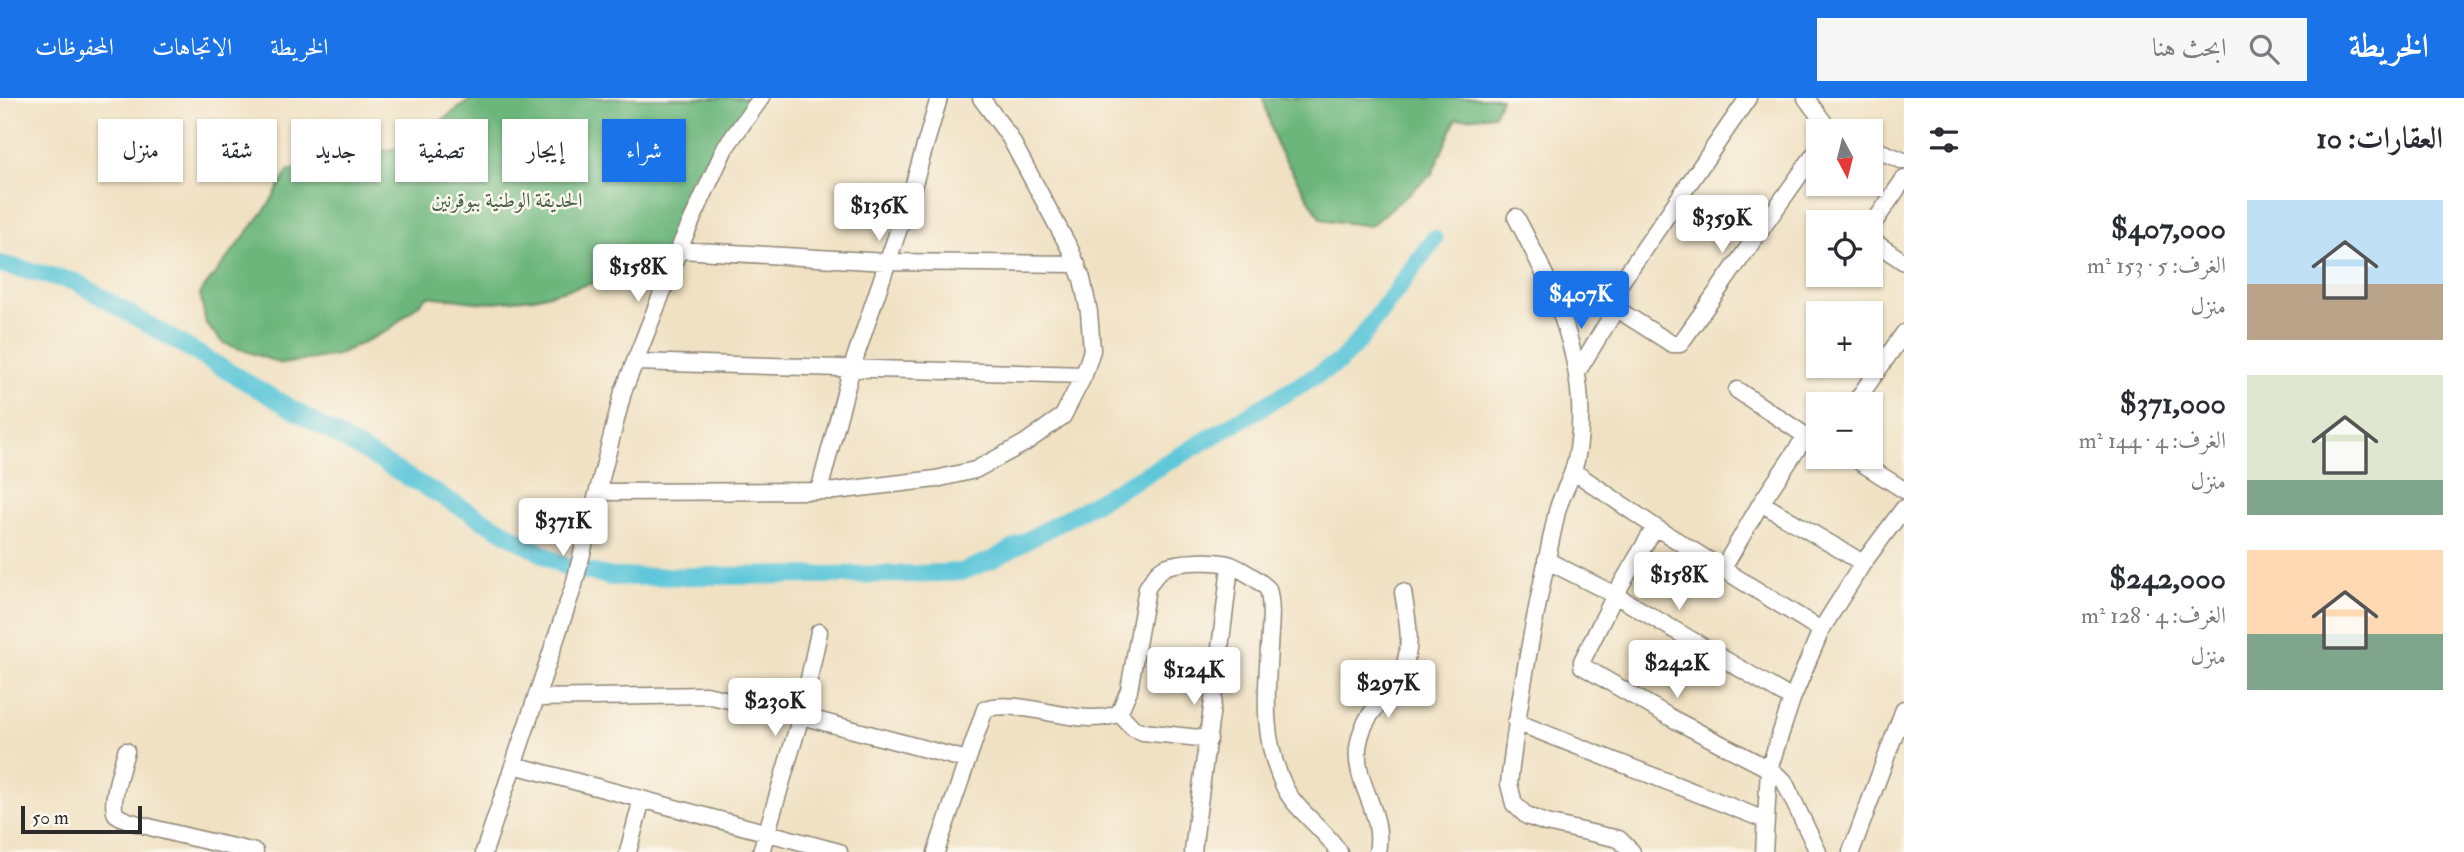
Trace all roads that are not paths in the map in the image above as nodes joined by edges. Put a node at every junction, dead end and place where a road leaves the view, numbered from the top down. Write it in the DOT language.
graph roads {
  1 [pos="761,98"];
  2 [pos="939,98"];
  3 [pos="981,98"];
  4 [pos="1748,98"];
  5 [pos="1806,98"];
  6 [pos="1821,119"];
  7 [pos="1883,152"];
  8 [pos="1904,160"];
  9 [pos="1806,166"];
  10 [pos="1904,179"];
  11 [pos="1883,210"];
  12 [pos="1516,217"];
  13 [pos="1883,248"];
  14 [pos="680,250"];
  15 [pos="887,262"];
  16 [pos="1904,262"];
  17 [pos="1077,264"];
  18 [pos="1616,309"];
  19 [pos="1904,332"];
  20 [pos="635,362"];
  21 [pos="852,367"];
  22 [pos="1577,372"];
  23 [pos="1084,375"];
  24 [pos="1737,390"];
  25 [pos="1862,392"];
  26 [pos="1806,433"];
  27 [pos="1806,445"];
  28 [pos="1871,469"];
  29 [pos="1573,471"];
  30 [pos="1904,490"];
  31 [pos="819,491"];
  32 [pos="600,492"];
  33 [pos="1761,503"];
  34 [pos="1904,508"];
  35 [pos="1655,527"];
  36 [pos="1546,559"];
  37 [pos="1863,563"];
  38 [pos="1230,565"];
  39 [pos="1722,570"];
  40 [pos="1403,592"];
  41 [pos="1615,596"];
  42 [pos="1821,631"];
  43 [pos="820,632"];
  44 [pos="537,698"];
  45 [pos="1792,699"];
  46 [pos="1904,709"];
  47 [pos="1119,713"];
  48 [pos="801,716"];
  49 [pos="1516,722"];
  50 [pos="1209,739"];
  51 [pos="126,751"];
  52 [pos="967,760"];
  53 [pos="514,765"];
  54 [pos="1769,769"];
  55 [pos="642,799"];
  56 [pos="1765,820"];
  57 [pos="765,832"];
  58 [pos="255,852"];
  59 [pos="484,852"];
  60 [pos="628,852"];
  61 [pos="761,852"];
  62 [pos="839,852"];
  63 [pos="936,852"];
  64 [pos="1193,852"];
  65 [pos="1339,852"];
  66 [pos="1377,852"];
  67 [pos="1632,852"];
  68 [pos="1764,852"];
  69 [pos="1818,852"];
  70 [pos="1851,852"];
  1 -- 14 [label="street"];
  2 -- 15 [label="street"];
  3 -- 17 [label="street"];
  4 -- 18 [label="street"];
  5 -- 6 [label="street"];
  7 -- 8 [label="street"];
  9 -- 18 [label="street"];
  10 -- 11 [label="street"];
  12 -- 22 [label="street"];
  13 -- 16 [label="street"];
  14 -- 15 [label="street"];
  14 -- 20 [label="street"];
  15 -- 17 [label="street"];
  15 -- 21 [label="street"];
  17 -- 23 [label="street"];
  18 -- 22 [label="street"];
  19 -- 25 [label="street"];
  20 -- 21 [label="street"];
  20 -- 32 [label="street"];
  21 -- 23 [label="street"];
  21 -- 31 [label="street"];
  22 -- 29 [label="street"];
  23 -- 31 [label="street"];
  24 -- 26 [label="street"];
  27 -- 33 [label="street"];
  28 -- 30 [label="street"];
  29 -- 35 [label="street"];
  29 -- 36 [label="street"];
  31 -- 32 [label="street"];
  32 -- 44 [label="street"];
  33 -- 37 [label="street"];
  33 -- 39 [label="street"];
  34 -- 37 [label="street"];
  35 -- 39 [label="street"];
  35 -- 41 [label="street"];
  36 -- 41 [label="street"];
  36 -- 49 [label="street"];
  37 -- 42 [label="street"];
  38 -- 47 [label="street"];
  38 -- 50 [label="street"];
  38 -- 65 [label="street"];
  39 -- 42 [label="street"];
  40 -- 66 [label="street"];
  41 -- 45 [label="street"];
  41 -- 54 [label="street"];
  42 -- 45 [label="street"];
  43 -- 48 [label="street"];
  44 -- 48 [label="street"];
  44 -- 53 [label="street"];
  45 -- 54 [label="street"];
  46 -- 70 [label="street"];
  47 -- 50 [label="street"];
  47 -- 52 [label="street"];
  48 -- 52 [label="street"];
  48 -- 57 [label="street"];
  49 -- 56 [label="street"];
  49 -- 67 [label="street"];
  50 -- 64 [label="street"];
  51 -- 58 [label="street"];
  52 -- 63 [label="street"];
  53 -- 55 [label="street"];
  53 -- 59 [label="street"];
  54 -- 56 [label="street"];
  54 -- 69 [label="street"];
  55 -- 57 [label="street"];
  55 -- 60 [label="street"];
  56 -- 68 [label="street"];
  57 -- 61 [label="street"];
  57 -- 62 [label="street"];
}
